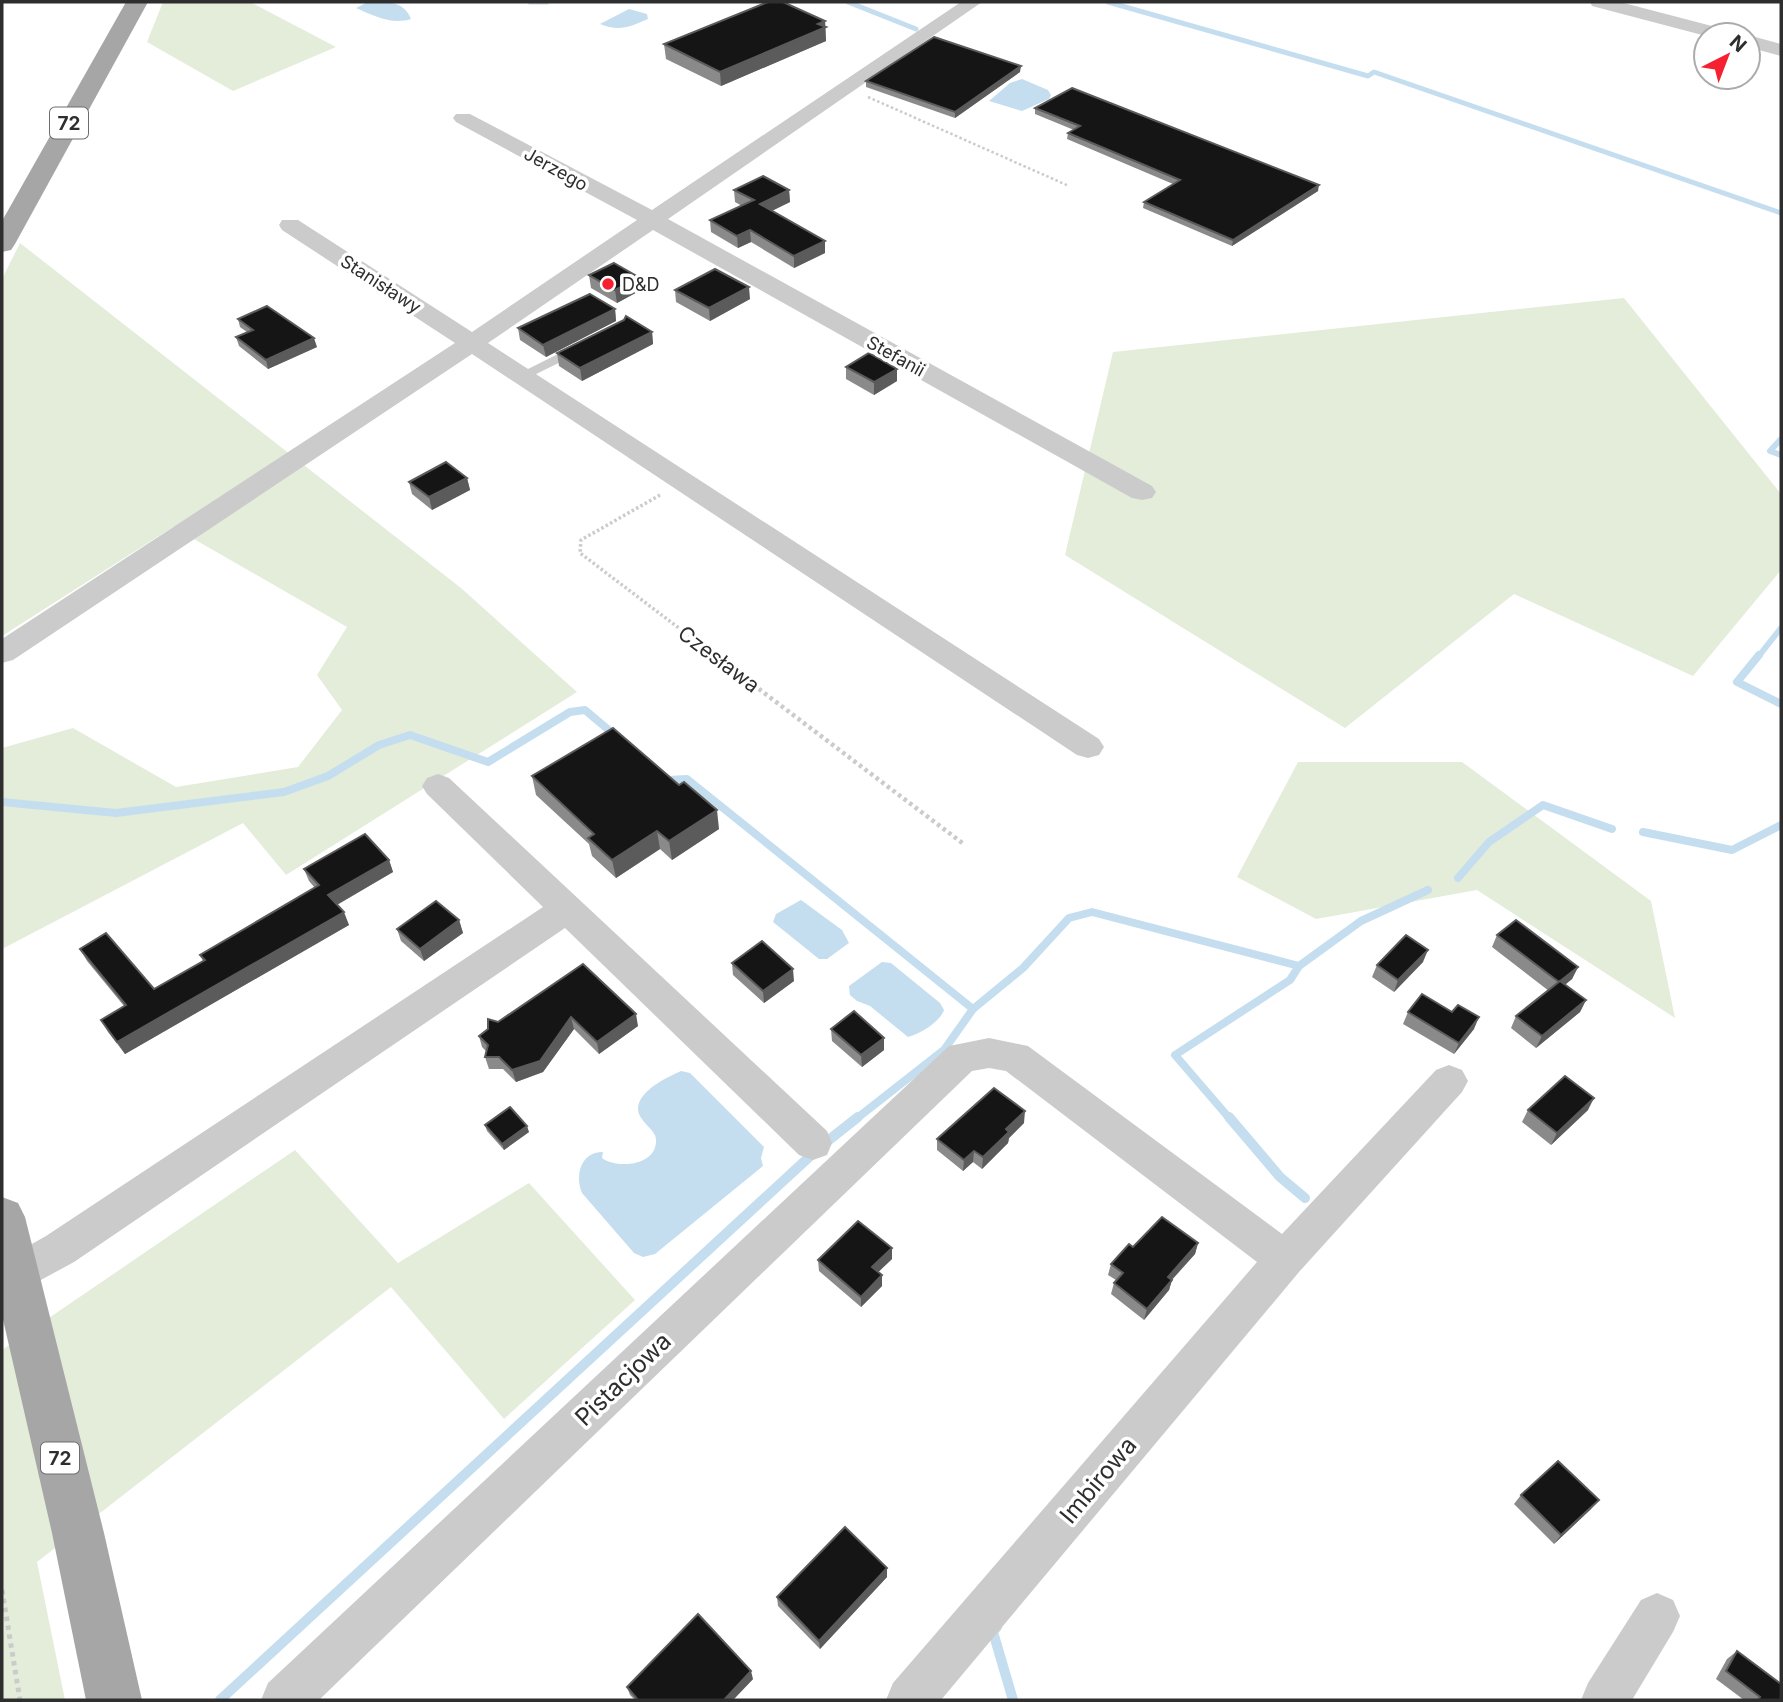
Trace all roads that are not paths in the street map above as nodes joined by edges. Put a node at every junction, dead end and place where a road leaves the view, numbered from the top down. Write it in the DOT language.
graph roads {
  1 [pos="137,2"];
  2 [pos="973,2"];
  3 [pos="1599,2"];
  4 [pos="1692,27"];
  5 [pos="1762,45"];
  6 [pos="1781,50"];
  7 [pos="463,118"];
  8 [pos="651,219"];
  9 [pos="290,225"];
  10 [pos="2,244"];
  11 [pos="595,339"];
  12 [pos="472,342"];
  13 [pos="523,375"];
  14 [pos="1142,492"];
  15 [pos="2,653"];
  16 [pos="1088,747"];
  17 [pos="438,786"];
  18 [pos="566,909"];
  19 [pos="1449,1081"];
  20 [pos="813,1143"];
  21 [pos="2,1217"];
  22 [pos="1286,1259"];
  23 [pos="15,1275"];
  24 [pos="1657,1616"];
  25 [pos="114,1700"];
  26 [pos="285,1700"];
  27 [pos="909,1700"];
  28 [pos="1605,1700"];
  1 -- 10 [label="main road, 72"];
  2 -- 8 [label="street"];
  3 -- 4 [label="street"];
  5 -- 6 [label="street"];
  7 -- 8 [label="street, Jerzego"];
  8 -- 12 [label="street"];
  8 -- 14 [label="street, Stefanii"];
  9 -- 12 [label="street, Stanisławy"];
  11 -- 13 [label="lane"];
  12 -- 13 [label="street"];
  12 -- 15 [label="street"];
  13 -- 16 [label="street"];
  17 -- 18 [label="street"];
  18 -- 20 [label="street"];
  18 -- 23 [label="street"];
  19 -- 22 [label="street, Imbirowa"];
  21 -- 23 [label="main road, 72"];
  22 -- 26 [label="street, Pistacjowa"];
  22 -- 27 [label="street, Imbirowa"];
  23 -- 25 [label="main road, 72"];
  24 -- 28 [label="street"];
}
